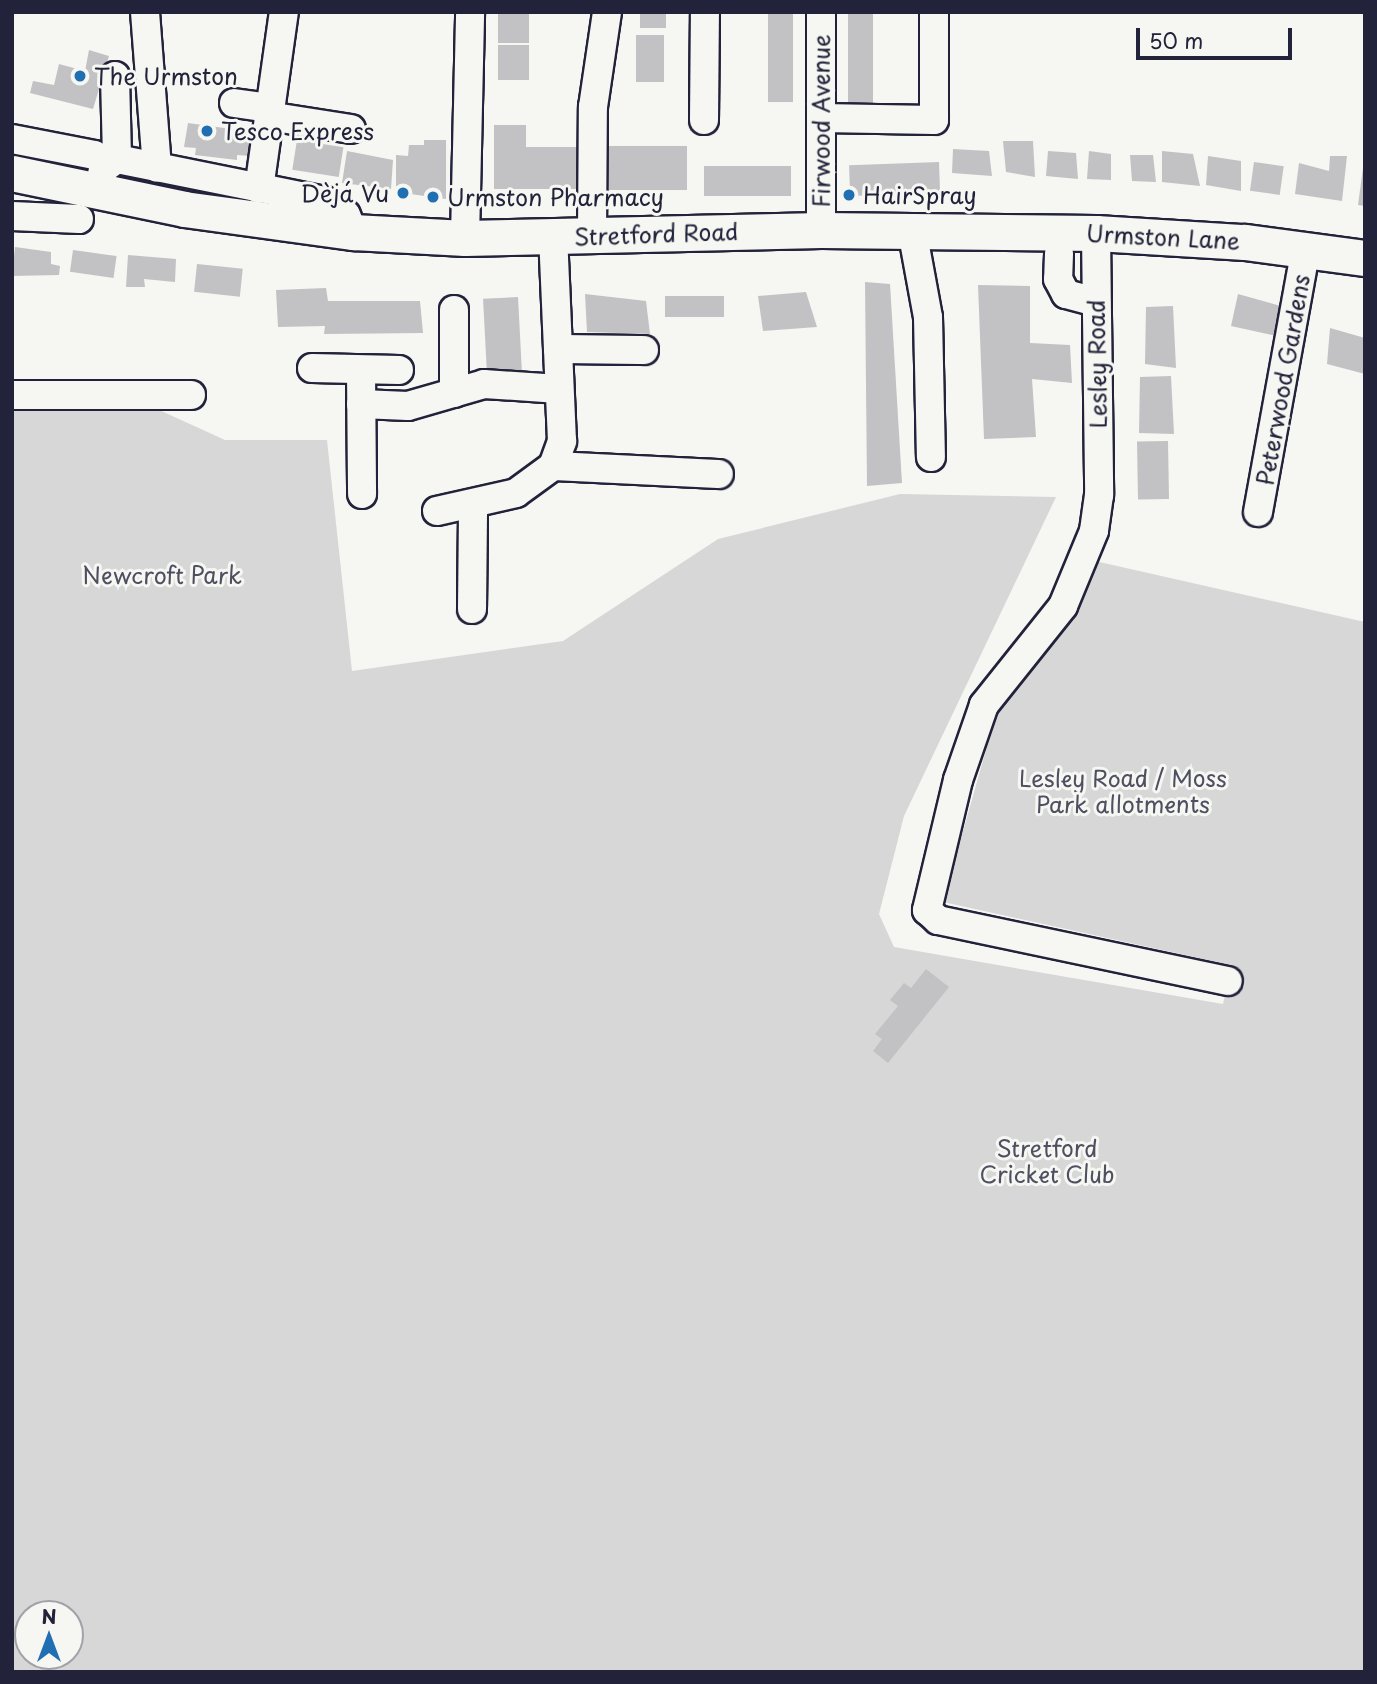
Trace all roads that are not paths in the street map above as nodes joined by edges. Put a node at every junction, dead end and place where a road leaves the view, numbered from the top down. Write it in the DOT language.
graph roads {
  1 [pos="145,12"];
  2 [pos="284,12"];
  3 [pos="470,12"];
  4 [pos="607,12"];
  5 [pos="705,12"];
  6 [pos="821,12"];
  7 [pos="934,12"];
  8 [pos="115,76"];
  9 [pos="234,103"];
  10 [pos="269,112"];
  11 [pos="822,118"];
  12 [pos="704,120"];
  13 [pos="351,129"];
  14 [pos="12,139"];
  15 [pos="157,168"];
  16 [pos="12,173"];
  17 [pos="259,189"];
  18 [pos="109,191"];
  19 [pos="12,216"];
  20 [pos="821,230"];
  21 [pos="912,230"];
  22 [pos="959,231"];
  23 [pos="353,232"];
  24 [pos="1096,233"];
  25 [pos="592,235"];
  26 [pos="553,237"];
  27 [pos="465,238"];
  28 [pos="1306,248"];
  29 [pos="1059,254"];
  30 [pos="1365,258"];
  31 [pos="1097,302"];
  32 [pos="454,310"];
  33 [pos="558,349"];
  34 [pos="645,350"];
  35 [pos="312,368"];
  36 [pos="399,370"];
  37 [pos="361,371"];
  38 [pos="559,388"];
  39 [pos="454,393"];
  40 [pos="12,395"];
  41 [pos="191,396"];
  42 [pos="361,404"];
  43 [pos="931,457"];
  44 [pos="554,466"];
  45 [pos="719,474"];
  46 [pos="362,494"];
  47 [pos="473,507"];
  48 [pos="437,511"];
  49 [pos="1258,512"];
  50 [pos="472,609"];
  51 [pos="1228,981"];
  1 -- 15 [label="street"];
  2 -- 10 [label="street"];
  3 -- 27 [label="street"];
  4 -- 25 [label="street"];
  5 -- 12 [label="street"];
  6 -- 11 [label="street, Firwood Avenue"];
  7 -- 11 [label="street"];
  8 -- 18 [label="street"];
  9 -- 10 [label="street"];
  10 -- 13 [label="street"];
  10 -- 17 [label="street"];
  11 -- 20 [label="street, Firwood Avenue"];
  14 -- 18 [label="street"];
  15 -- 17 [label="street, Stretford Road"];
  15 -- 18 [label="street, Stretford Road"];
  16 -- 18 [label="main road, Stretford Road"];
  17 -- 23 [label="street, Stretford Road"];
  18 -- 19 [label="street, Stretford Road"];
  18 -- 23 [label="main road, Stretford Road"];
  20 -- 21 [label="main road, Stretford Road"];
  20 -- 25 [label="main road, Stretford Road"];
  21 -- 22 [label="main road, Stretford Road"];
  21 -- 43 [label="street"];
  22 -- 24 [label="main road, Urmston Lane"];
  23 -- 27 [label="main road, Stretford Road"];
  24 -- 28 [label="main road, Urmston Lane"];
  24 -- 31 [label="street, Lesley Road"];
  25 -- 26 [label="main road, Stretford Road"];
  26 -- 27 [label="main road, Stretford Road"];
  26 -- 33 [label="street"];
  28 -- 30 [label="main road, Urmston Lane"];
  28 -- 49 [label="street, Peterwood Gardens"];
  29 -- 31 [label="street"];
  31 -- 51 [label="street, Lesley Road"];
  32 -- 39 [label="street"];
  33 -- 34 [label="street"];
  33 -- 38 [label="street"];
  35 -- 37 [label="street"];
  36 -- 37 [label="street"];
  37 -- 42 [label="street"];
  38 -- 39 [label="street"];
  38 -- 44 [label="street"];
  39 -- 42 [label="street"];
  40 -- 41 [label="street"];
  42 -- 46 [label="street"];
  44 -- 45 [label="street"];
  44 -- 47 [label="street"];
  47 -- 48 [label="street"];
  47 -- 50 [label="street"];
}
